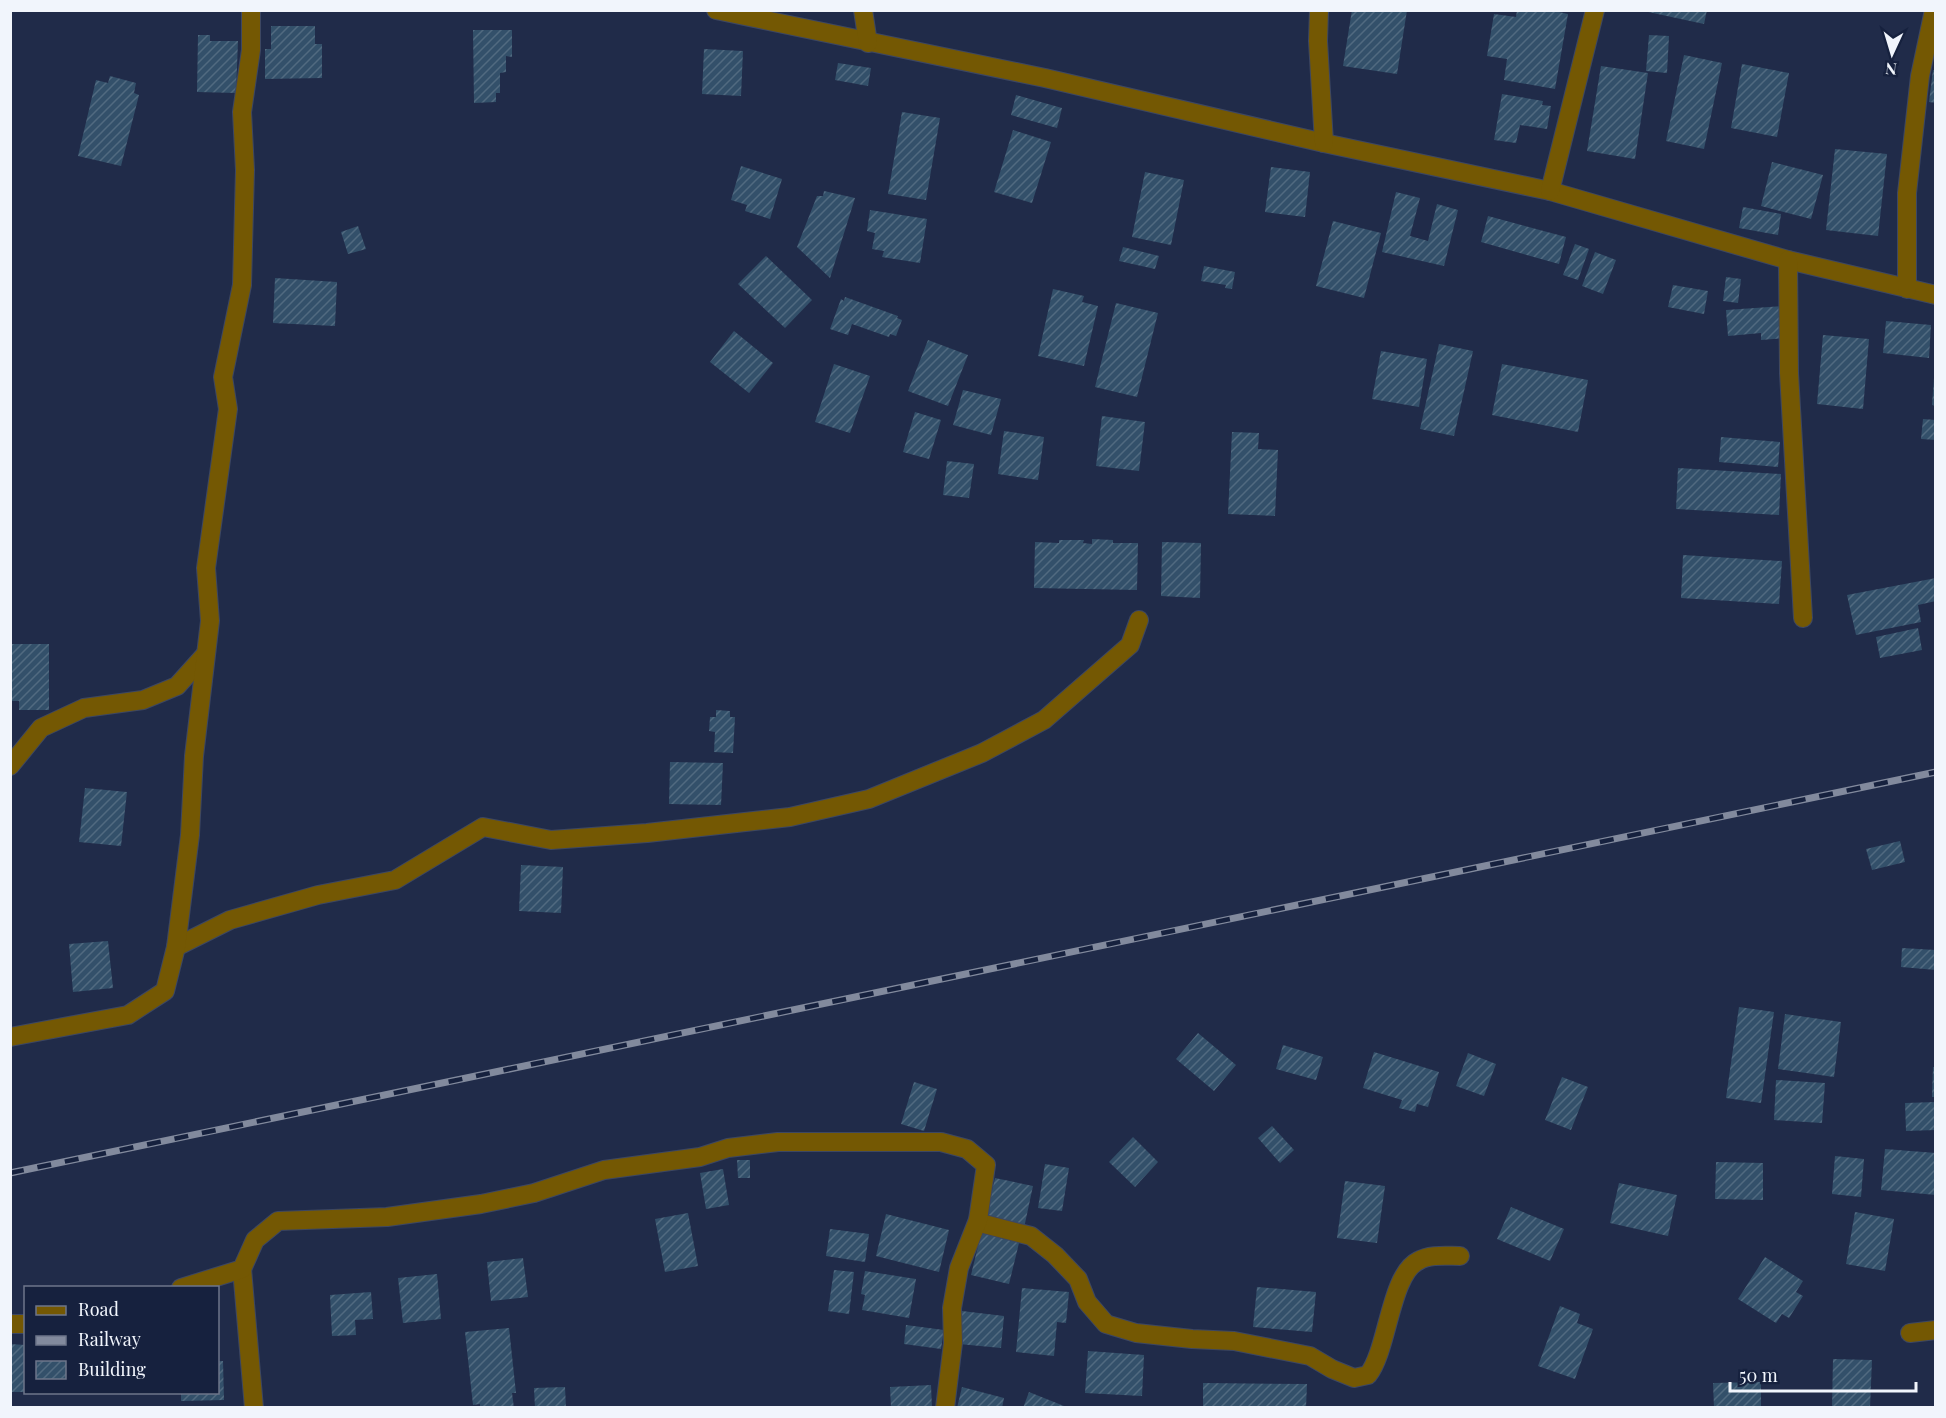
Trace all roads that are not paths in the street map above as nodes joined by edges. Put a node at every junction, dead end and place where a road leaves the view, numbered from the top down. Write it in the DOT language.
graph roads {
  1 [pos="251,10"];
  2 [pos="716,10"];
  3 [pos="863,10"];
  4 [pos="1318,10"];
  5 [pos="1595,10"];
  6 [pos="1934,10"];
  7 [pos="868,42"];
  8 [pos="1324,144"];
  9 [pos="1550,191"];
  10 [pos="1788,260"];
  11 [pos="1907,289"];
  12 [pos="1935,295"];
  13 [pos="1803,618"];
  14 [pos="1139,620"];
  15 [pos="204,656"];
  16 [pos="10,766"];
  17 [pos="176,946"];
  18 [pos="10,1038"];
  19 [pos="978,1220"];
  20 [pos="1460,1256"];
  21 [pos="242,1269"];
  22 [pos="184,1286"];
  23 [pos="1935,1330"];
  24 [pos="1910,1333"];
  25 [pos="254,1407"];
  26 [pos="945,1407"];
  1 -- 15 [label="street"];
  2 -- 7 [label="street"];
  3 -- 7 [label="street"];
  4 -- 8 [label="street"];
  5 -- 9 [label="street"];
  6 -- 11 [label="street"];
  7 -- 8 [label="street"];
  8 -- 9 [label="street"];
  9 -- 10 [label="street"];
  10 -- 11 [label="street"];
  10 -- 13 [label="street"];
  11 -- 12 [label="street"];
  14 -- 17 [label="street"];
  15 -- 16 [label="street"];
  15 -- 17 [label="street"];
  17 -- 18 [label="street"];
  19 -- 20 [label="street"];
  19 -- 21 [label="street"];
  19 -- 26 [label="street"];
  21 -- 22 [label="street"];
  21 -- 25 [label="street"];
  23 -- 24 [label="street"];
}
